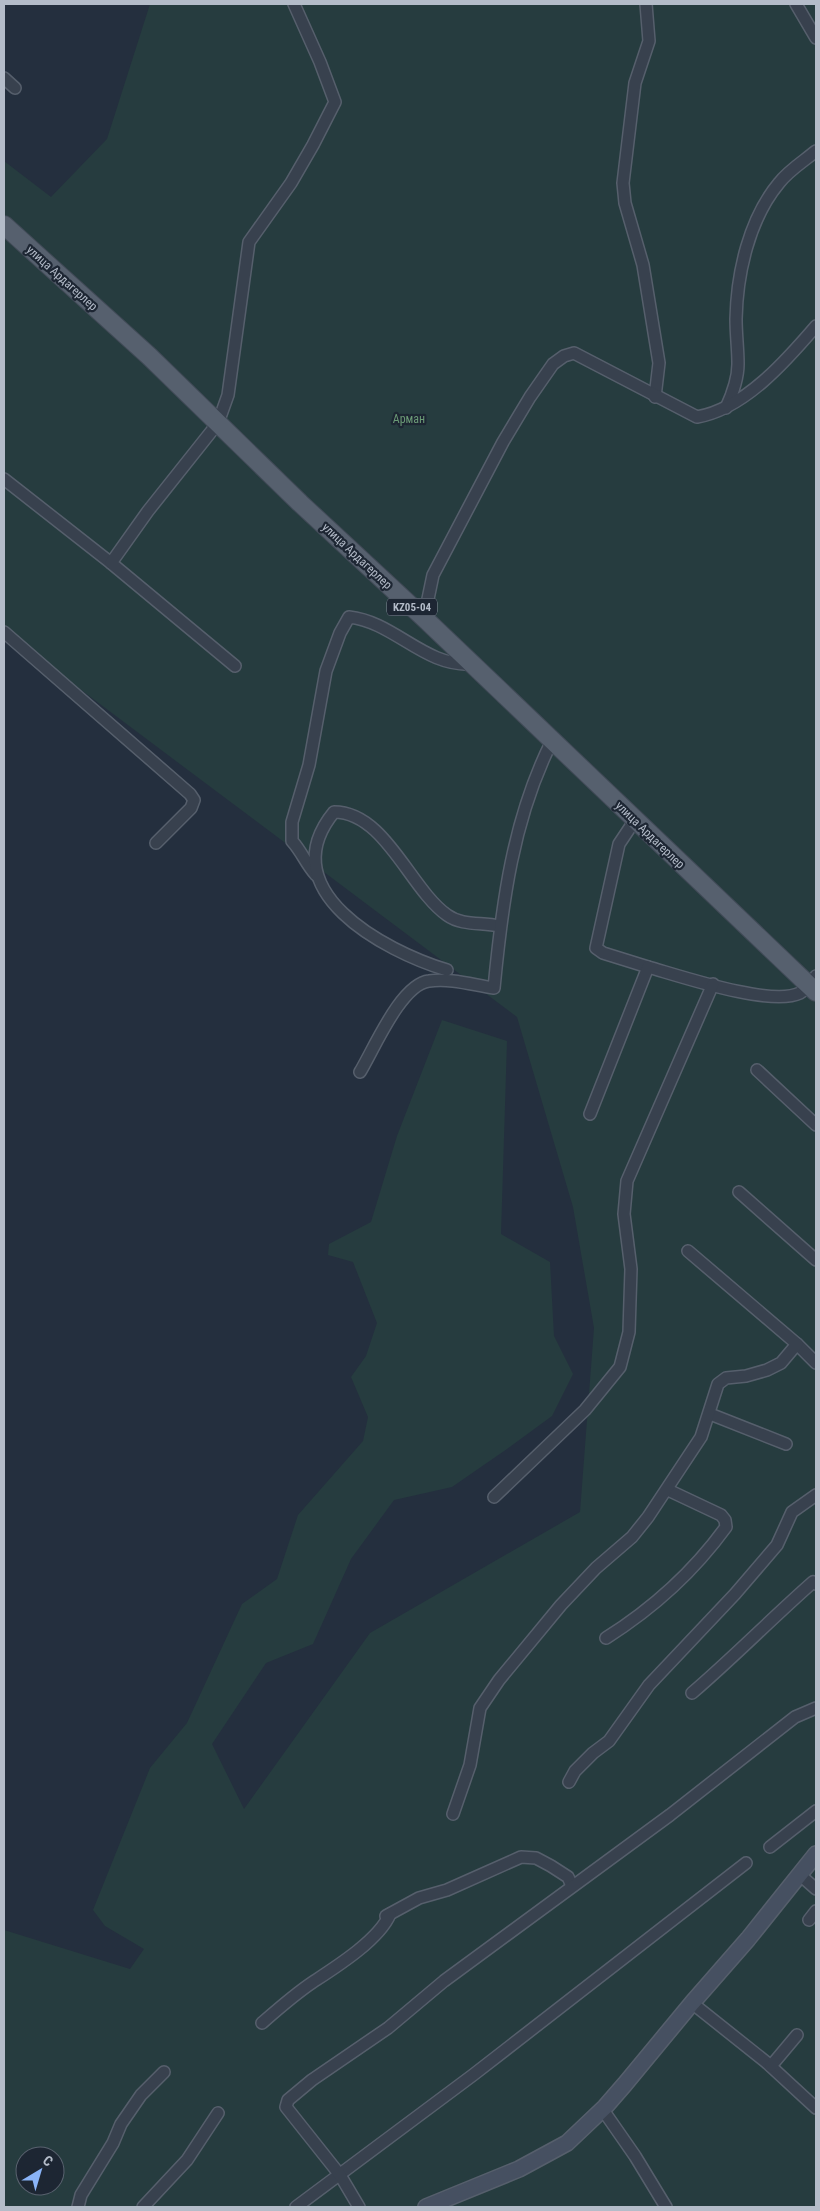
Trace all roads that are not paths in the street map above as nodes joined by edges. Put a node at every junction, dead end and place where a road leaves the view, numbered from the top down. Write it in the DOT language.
graph roads {
  1 [pos="294,4"];
  2 [pos="646,4"];
  3 [pos="796,4"];
  4 [pos="816,38"];
  5 [pos="4,78"];
  6 [pos="15,88"];
  7 [pos="816,151"];
  8 [pos="4,225"];
  9 [pos="816,326"];
  10 [pos="655,397"];
  11 [pos="726,409"];
  12 [pos="218,423"];
  13 [pos="4,479"];
  14 [pos="111,563"];
  15 [pos="424,618"];
  16 [pos="4,632"];
  17 [pos="472,664"];
  18 [pos="234,666"];
  19 [pos="552,741"];
  20 [pos="635,820"];
  21 [pos="156,843"];
  22 [pos="316,875"];
  23 [pos="499,926"];
  24 [pos="648,967"];
  25 [pos="447,970"];
  26 [pos="713,984"];
  27 [pos="814,985"];
  28 [pos="757,1070"];
  29 [pos="360,1072"];
  30 [pos="590,1114"];
  31 [pos="816,1125"];
  32 [pos="739,1192"];
  33 [pos="688,1251"];
  34 [pos="816,1260"];
  35 [pos="797,1344"];
  36 [pos="816,1363"];
  37 [pos="710,1414"];
  38 [pos="786,1444"];
  39 [pos="668,1490"];
  40 [pos="816,1495"];
  41 [pos="494,1497"];
  42 [pos="815,1582"];
  43 [pos="606,1638"];
  44 [pos="692,1693"];
  45 [pos="816,1708"];
  46 [pos="569,1782"];
  47 [pos="816,1810"];
  48 [pos="452,1814"];
  49 [pos="770,1847"];
  50 [pos="816,1854"];
  51 [pos="746,1863"];
  52 [pos="799,1874"];
  53 [pos="572,1886"];
  54 [pos="816,1889"];
  55 [pos="692,2003"];
  56 [pos="262,2023"];
  57 [pos="797,2035"];
  58 [pos="771,2066"];
  59 [pos="164,2072"];
  60 [pos="816,2108"];
  61 [pos="603,2110"];
  62 [pos="218,2113"];
  63 [pos="340,2175"];
  64 [pos="434,2206"];
  65 [pos="78,2207"];
  66 [pos="143,2207"];
  67 [pos="296,2207"];
  68 [pos="359,2207"];
  69 [pos="666,2207"];
  1 -- 12 [label="street"];
  2 -- 10 [label="street"];
  3 -- 4 [label="street"];
  5 -- 6 [label="street"];
  7 -- 11 [label="street"];
  8 -- 12 [label="main road, улица Ардагерлер / KZ05-04"];
  9 -- 11 [label="street"];
  10 -- 11 [label="street"];
  10 -- 15 [label="street"];
  12 -- 14 [label="street"];
  12 -- 15 [label="main road, улица Ардагерлер / KZ05-04"];
  13 -- 14 [label="street"];
  14 -- 18 [label="street"];
  15 -- 17 [label="main road, улица Ардагерлер / KZ05-04"];
  16 -- 21 [label="street"];
  17 -- 19 [label="main road, улица Ардагерлер / KZ05-04"];
  17 -- 22 [label="street"];
  19 -- 20 [label="main road, улица Ардагерлер / KZ05-04"];
  19 -- 23 [label="street"];
  20 -- 24 [label="street"];
  20 -- 27 [label="main road, улица Ардагерлер / KZ05-04"];
  22 -- 23 [label="street"];
  22 -- 25 [label="street"];
  23 -- 29 [label="street"];
  24 -- 26 [label="street"];
  24 -- 30 [label="street"];
  26 -- 27 [label="street"];
  26 -- 41 [label="street"];
  28 -- 31 [label="street"];
  32 -- 34 [label="street"];
  33 -- 35 [label="street"];
  35 -- 36 [label="street"];
  35 -- 37 [label="street"];
  37 -- 38 [label="street"];
  37 -- 39 [label="street"];
  39 -- 43 [label="street"];
  39 -- 48 [label="street"];
  40 -- 46 [label="street"];
  42 -- 44 [label="street"];
  45 -- 53 [label="street"];
  47 -- 49 [label="street"];
  50 -- 52 [label="street"];
  51 -- 63 [label="street"];
  52 -- 54 [label="street"];
  52 -- 55 [label="street"];
  53 -- 56 [label="street"];
  53 -- 63 [label="street"];
  55 -- 58 [label="street"];
  55 -- 61 [label="street"];
  57 -- 58 [label="street"];
  58 -- 60 [label="street"];
  59 -- 65 [label="street"];
  61 -- 64 [label="street"];
  61 -- 69 [label="street"];
  62 -- 66 [label="street"];
  63 -- 67 [label="street"];
  63 -- 68 [label="street"];
}
